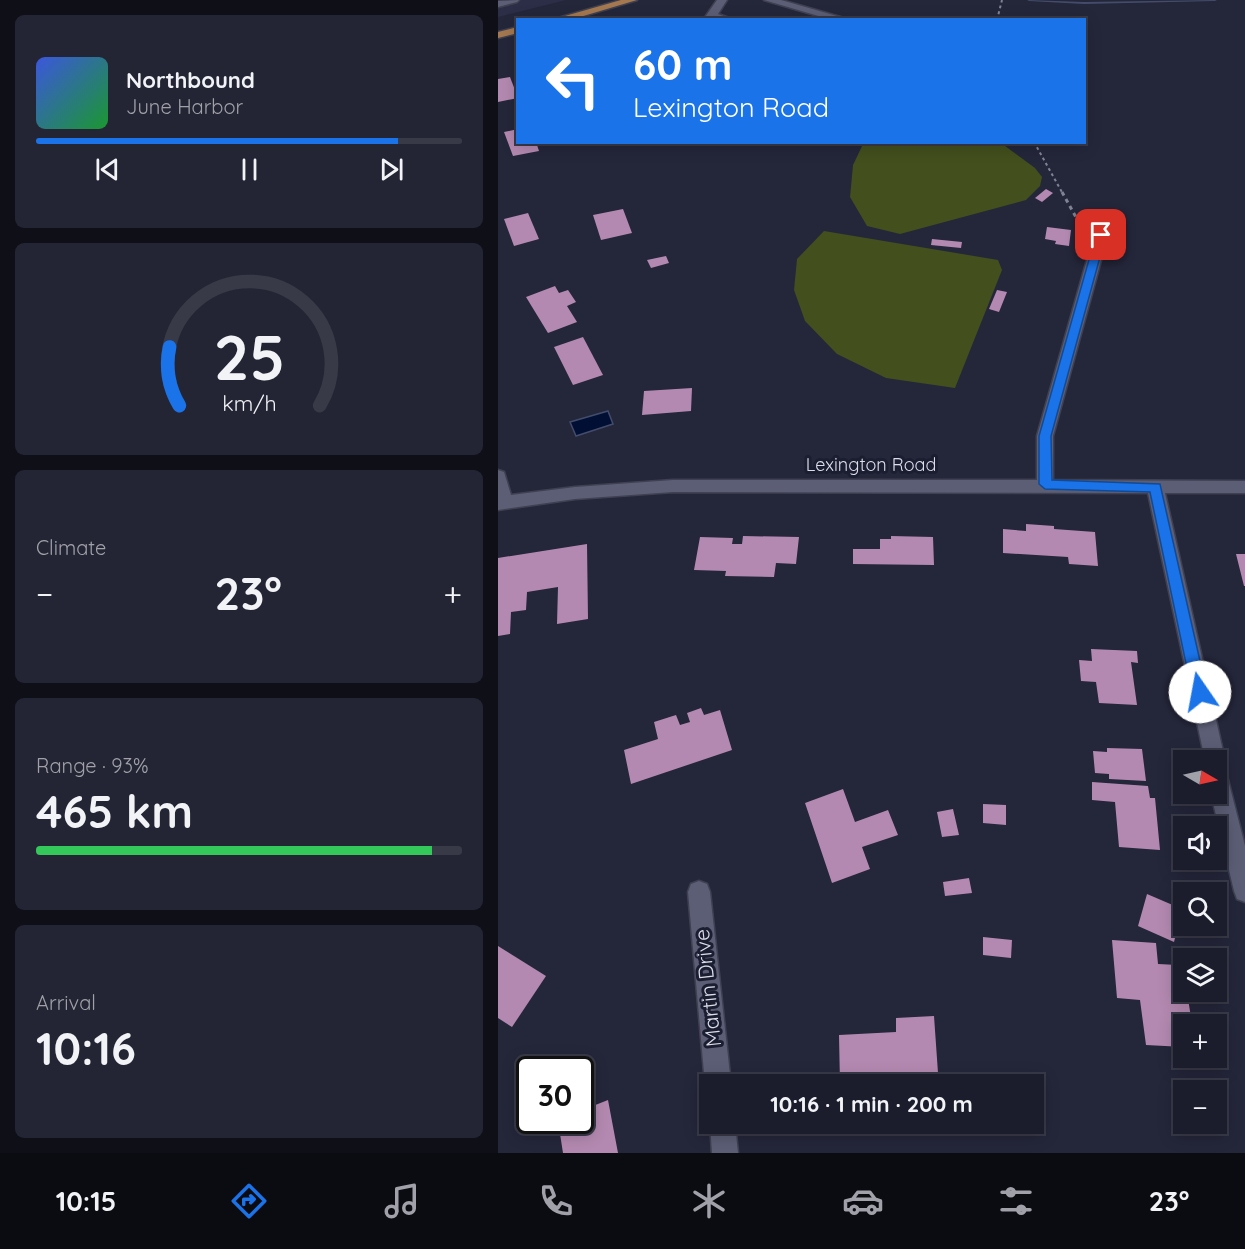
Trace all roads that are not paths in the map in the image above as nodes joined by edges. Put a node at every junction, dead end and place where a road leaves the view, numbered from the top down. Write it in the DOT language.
graph roads {
  1 [pos="514,0"];
  2 [pos="632,0"];
  3 [pos="722,0"];
  4 [pos="769,0"];
  5 [pos="498,4"];
  6 [pos="709,17"];
  7 [pos="564,18"];
  8 [pos="838,18"];
  9 [pos="516,30"];
  10 [pos="498,35"];
  11 [pos="1101,235"];
  12 [pos="498,476"];
  13 [pos="1045,484"];
  14 [pos="1245,487"];
  15 [pos="1155,488"];
  16 [pos="501,502"];
  17 [pos="1213,750"];
  18 [pos="1224,804"];
  19 [pos="1245,891"];
  20 [pos="699,892"];
  21 [pos="717,1074"];
  22 [pos="723,1134"];
  23 [pos="725,1153"];
  1 -- 5 [label="street"];
  2 -- 7 [label="main road"];
  3 -- 6 [label="street"];
  4 -- 8 [label="street"];
  9 -- 10 [label="main road"];
  11 -- 13 [label="street"];
  12 -- 16 [label="street"];
  13 -- 15 [label="street, Lexington Road"];
  13 -- 16 [label="street, Lexington Road"];
  14 -- 15 [label="street, Lexington Road"];
  15 -- 17 [label="street"];
  18 -- 19 [label="street"];
  20 -- 21 [label="street, Martin Drive"];
  22 -- 23 [label="street"];
}
